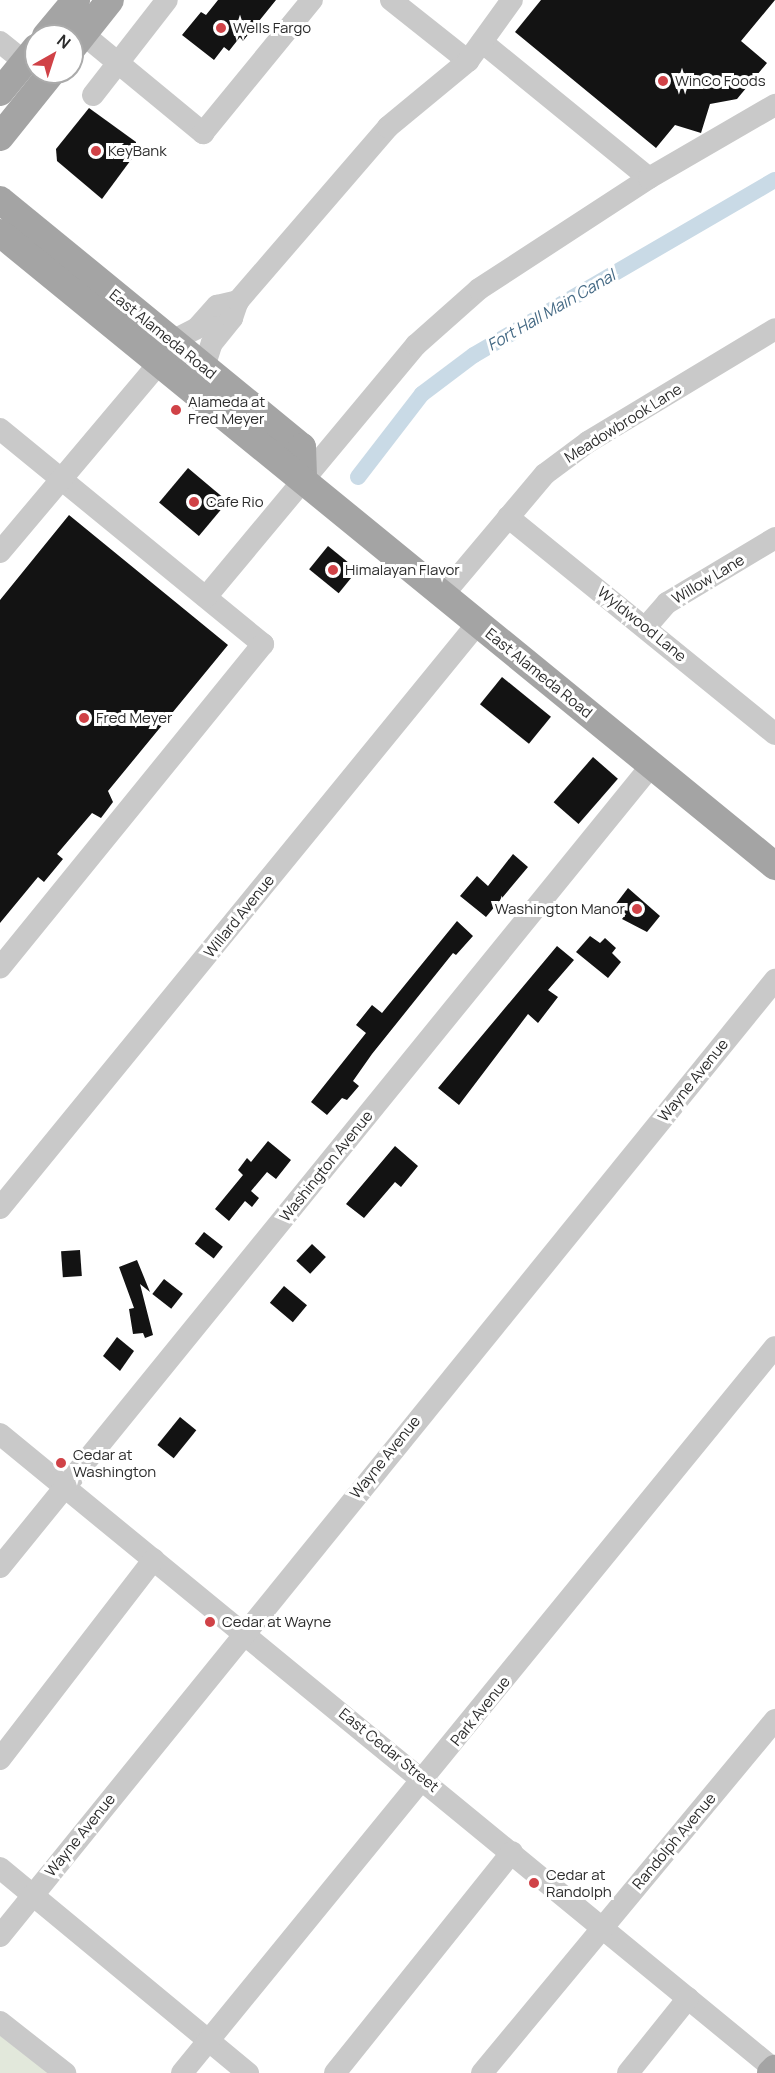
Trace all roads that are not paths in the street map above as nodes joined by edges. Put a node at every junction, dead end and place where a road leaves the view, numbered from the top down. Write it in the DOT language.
graph roads {
  1 [pos="76,0"];
  2 [pos="110,0"];
  3 [pos="167,0"];
  4 [pos="312,0"];
  5 [pos="391,0"];
  6 [pos="512,0"];
  7 [pos="56,24"];
  8 [pos="84,32"];
  9 [pos="0,42"];
  10 [pos="482,42"];
  11 [pos="84,45"];
  12 [pos="24,52"];
  13 [pos="468,61"];
  14 [pos="116,62"];
  15 [pos="24,63"];
  16 [pos="42,84"];
  17 [pos="0,92"];
  18 [pos="93,95"];
  19 [pos="775,105"];
  20 [pos="0,137"];
  21 [pos="649,178"];
  22 [pos="0,200"];
  23 [pos="0,232"];
  24 [pos="238,301"];
  25 [pos="775,329"];
  26 [pos="166,352"];
  27 [pos="204,367"];
  28 [pos="0,429"];
  29 [pos="303,479"];
  30 [pos="63,480"];
  31 [pos="508,517"];
  32 [pos="775,538"];
  33 [pos="0,552"];
  34 [pos="443,595"];
  35 [pos="206,597"];
  36 [pos="478,623"];
  37 [pos="646,627"];
  38 [pos="775,734"];
  39 [pos="651,766"];
  40 [pos="775,866"];
  41 [pos="0,968"];
  42 [pos="775,980"];
  43 [pos="0,1208"];
  44 [pos="775,1347"];
  45 [pos="0,1434"];
  46 [pos="64,1487"];
  47 [pos="154,1558"];
  48 [pos="0,1567"];
  49 [pos="243,1631"];
  50 [pos="775,1720"];
  51 [pos="0,1759"];
  52 [pos="425,1778"];
  53 [pos="512,1852"];
  54 [pos="0,1868"];
  55 [pos="32,1896"];
  56 [pos="604,1925"];
  57 [pos="0,1936"];
  58 [pos="688,1998"];
  59 [pos="0,2022"];
  60 [pos="208,2041"];
  61 [pos="775,2069"];
  62 [pos="65,2073"];
  63 [pos="182,2073"];
  64 [pos="248,2073"];
  65 [pos="335,2073"];
  66 [pos="482,2073"];
  67 [pos="628,2073"];
  68 [pos="771,2073"];
  1 -- 7 [label="main road"];
  2 -- 8 [label="main road"];
  3 -- 14 [label="street"];
  4 -- 14 [label="street"];
  5 -- 13 [label="street"];
  6 -- 10 [label="street"];
  9 -- 12 [label="street"];
  10 -- 13 [label="street"];
  10 -- 21 [label="street"];
  11 -- 14 [label="street"];
  13 -- 24 [label="street"];
  14 -- 18 [label="street"];
  15 -- 17 [label="main road"];
  16 -- 20 [label="main road"];
  19 -- 21 [label="street"];
  21 -- 29 [label="street"];
  22 -- 26 [label="main road, East Alameda Road"];
  23 -- 26 [label="main road, East Alameda Road"];
  24 -- 26 [label="street"];
  24 -- 27 [label="street"];
  25 -- 31 [label="street, Meadowbrook Lane"];
  26 -- 27 [label="main road, East Alameda Road"];
  26 -- 29 [label="main road, East Alameda Road"];
  26 -- 30 [label="street"];
  27 -- 29 [label="main road, East Alameda Road"];
  28 -- 30 [label="street"];
  29 -- 34 [label="main road, East Alameda Road"];
  29 -- 35 [label="street"];
  30 -- 33 [label="street"];
  30 -- 35 [label="street"];
  31 -- 34 [label="street, Meadowbrook Lane"];
  31 -- 37 [label="street, Wyldwood Lane"];
  32 -- 37 [label="street, Willow Lane"];
  34 -- 36 [label="main road, East Alameda Road"];
  35 -- 41 [label="street"];
  36 -- 39 [label="main road, East Alameda Road"];
  36 -- 43 [label="street, Willard Avenue"];
  37 -- 38 [label="street, Wyldwood Lane"];
  39 -- 40 [label="main road, East Alameda Road"];
  39 -- 46 [label="street, Washington Avenue"];
  42 -- 49 [label="street, Wayne Avenue"];
  44 -- 52 [label="street, Park Avenue"];
  45 -- 46 [label="street, East Cedar Street"];
  46 -- 47 [label="street, East Cedar Street"];
  46 -- 48 [label="street, Washington Avenue"];
  47 -- 49 [label="street, East Cedar Street"];
  47 -- 51 [label="street"];
  49 -- 52 [label="street, East Cedar Street"];
  49 -- 55 [label="street, Wayne Avenue"];
  50 -- 56 [label="street, Randolph Avenue"];
  52 -- 53 [label="street, East Cedar Street"];
  52 -- 60 [label="street, Park Avenue"];
  53 -- 56 [label="street, East Cedar Street"];
  53 -- 65 [label="street"];
  54 -- 55 [label="street"];
  55 -- 57 [label="street, Wayne Avenue"];
  55 -- 60 [label="street"];
  56 -- 58 [label="street, East Cedar Street"];
  56 -- 66 [label="street, Randolph Avenue"];
  58 -- 61 [label="street, East Cedar Street"];
  58 -- 67 [label="street"];
  59 -- 62 [label="street"];
  60 -- 63 [label="street, Park Avenue"];
  60 -- 64 [label="street"];
  61 -- 68 [label="main road"];
}
